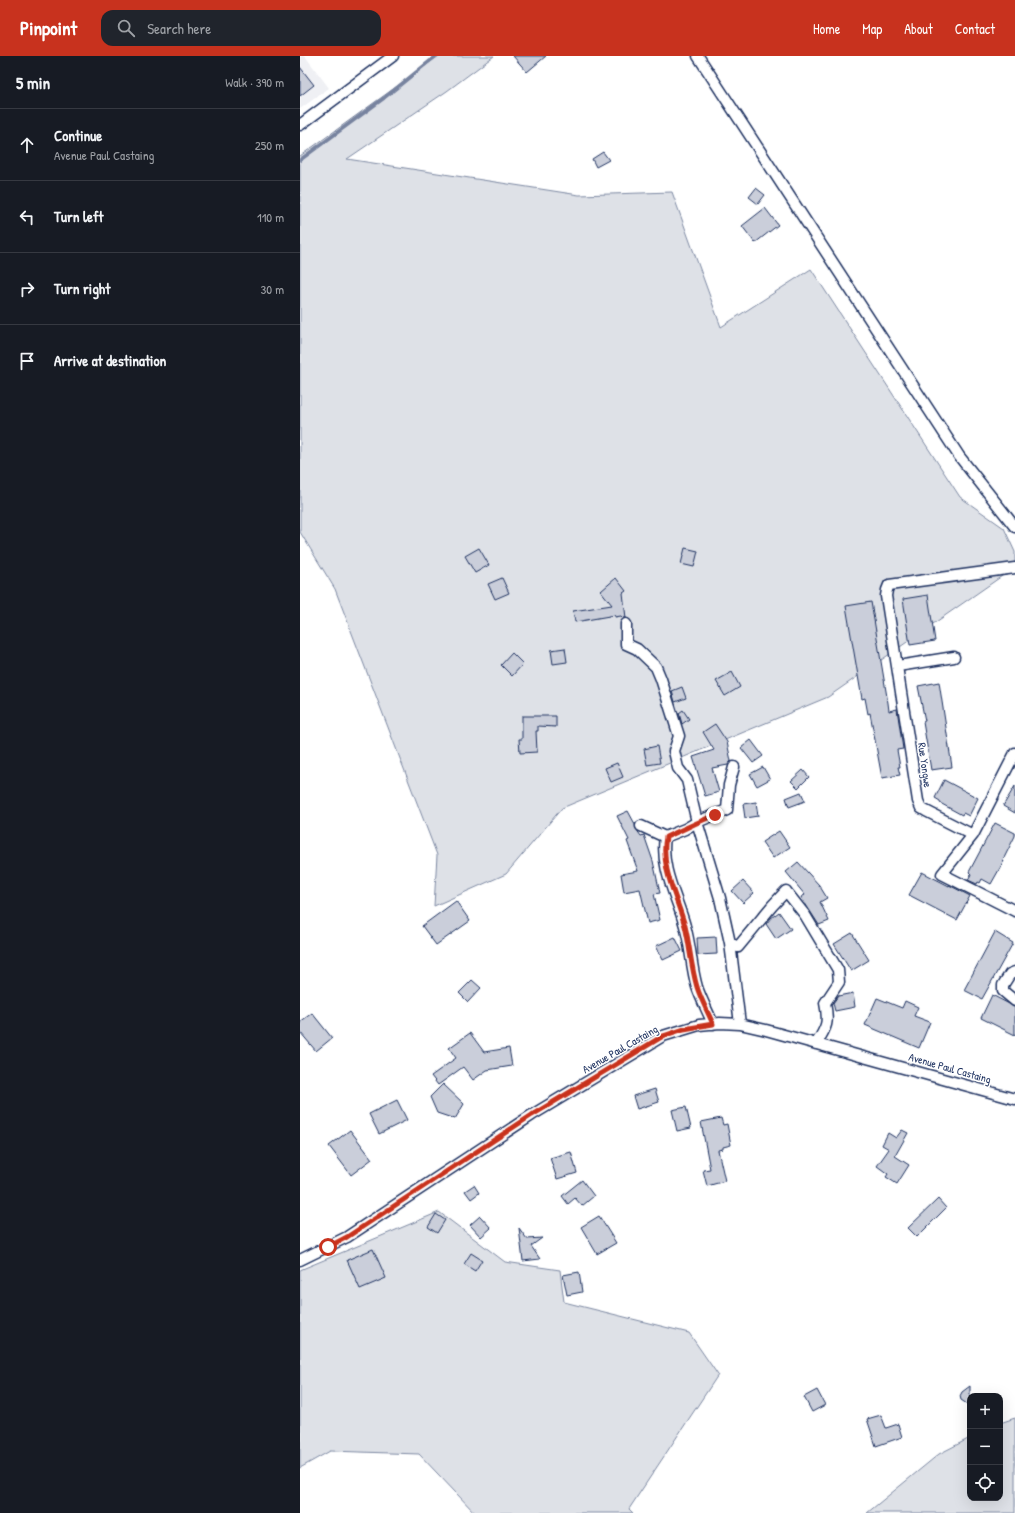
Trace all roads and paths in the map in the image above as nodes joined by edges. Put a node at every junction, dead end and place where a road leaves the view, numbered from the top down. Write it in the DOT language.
graph roads {
  1 [pos="393,56"];
  2 [pos="698,56"];
  3 [pos="300,125"];
  4 [pos="1015,528"];
  5 [pos="1015,568"];
  6 [pos="626,624"];
  7 [pos="954,657"];
  8 [pos="898,666"];
  9 [pos="1015,753"];
  10 [pos="734,767"];
  11 [pos="697,822"];
  12 [pos="641,826"];
  13 [pos="973,835"];
  14 [pos="666,837"];
  15 [pos="1015,911"];
  16 [pos="730,943"];
  17 [pos="1015,972"];
  18 [pos="1015,1001"];
  19 [pos="713,1024"];
  20 [pos="740,1024"];
  21 [pos="816,1044"];
  22 [pos="1015,1099"];
  23 [pos="300,1260"];
  1 -- 3 [label="street"];
  2 -- 4 [label="street"];
  5 -- 8 [label="street, Rue Yongwe"];
  6 -- 11 [label="street"];
  7 -- 8 [label="street"];
  8 -- 13 [label="street, Rue Yongwe"];
  9 -- 13 [label="street"];
  10 -- 11 [label="street"];
  11 -- 14 [label="street"];
  11 -- 16 [label="street"];
  12 -- 14 [label="street"];
  13 -- 15 [label="street"];
  14 -- 19 [label="street"];
  16 -- 20 [label="street"];
  16 -- 21 [label="street"];
  17 -- 18 [label="street"];
  19 -- 20 [label="street, Avenue Paul Castaing"];
  19 -- 23 [label="street, Avenue Paul Castaing"];
  20 -- 21 [label="street, Avenue Paul Castaing"];
  21 -- 22 [label="street, Avenue Paul Castaing"];
}
